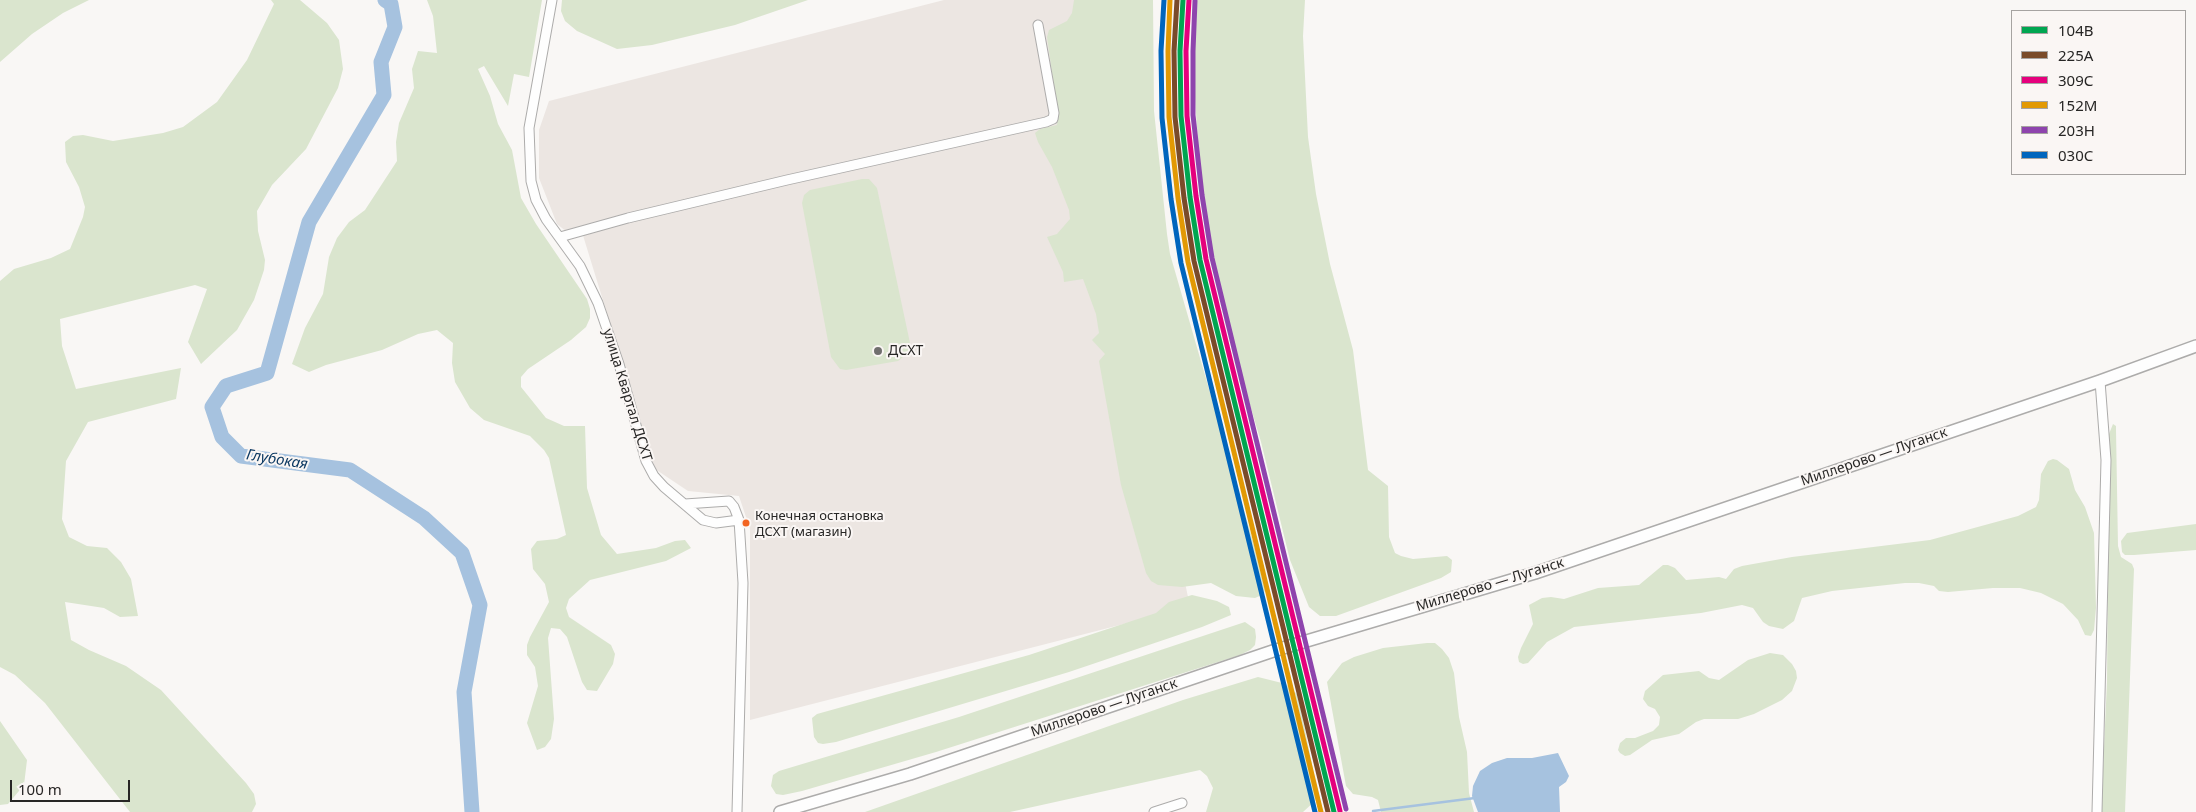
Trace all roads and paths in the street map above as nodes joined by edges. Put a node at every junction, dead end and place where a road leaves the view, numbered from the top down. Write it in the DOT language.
graph roads {
  1 [pos="552,0"];
  2 [pos="1038,25"];
  3 [pos="560,237"];
  4 [pos="2196,346"];
  5 [pos="2100,381"];
  6 [pos="685,504"];
  7 [pos="738,520"];
  8 [pos="1182,803"];
  9 [pos="737,812"];
  10 [pos="780,812"];
  11 [pos="1154,812"];
  12 [pos="2097,812"];
  1 -- 3 [label="street, улица Квартал ДСХТ"];
  2 -- 3 [label="street"];
  3 -- 6 [label="street, улица Квартал ДСХТ"];
  4 -- 5 [label="main road, Миллерово — Луганск"];
  5 -- 10 [label="main road, Миллерово — Луганск"];
  5 -- 12 [label="street"];
  6 -- 7 [label="street, улица Квартал ДСХТ"];
  6 -- 7 [label="street"];
  7 -- 9 [label="street"];
  8 -- 11 [label="street"];
}
